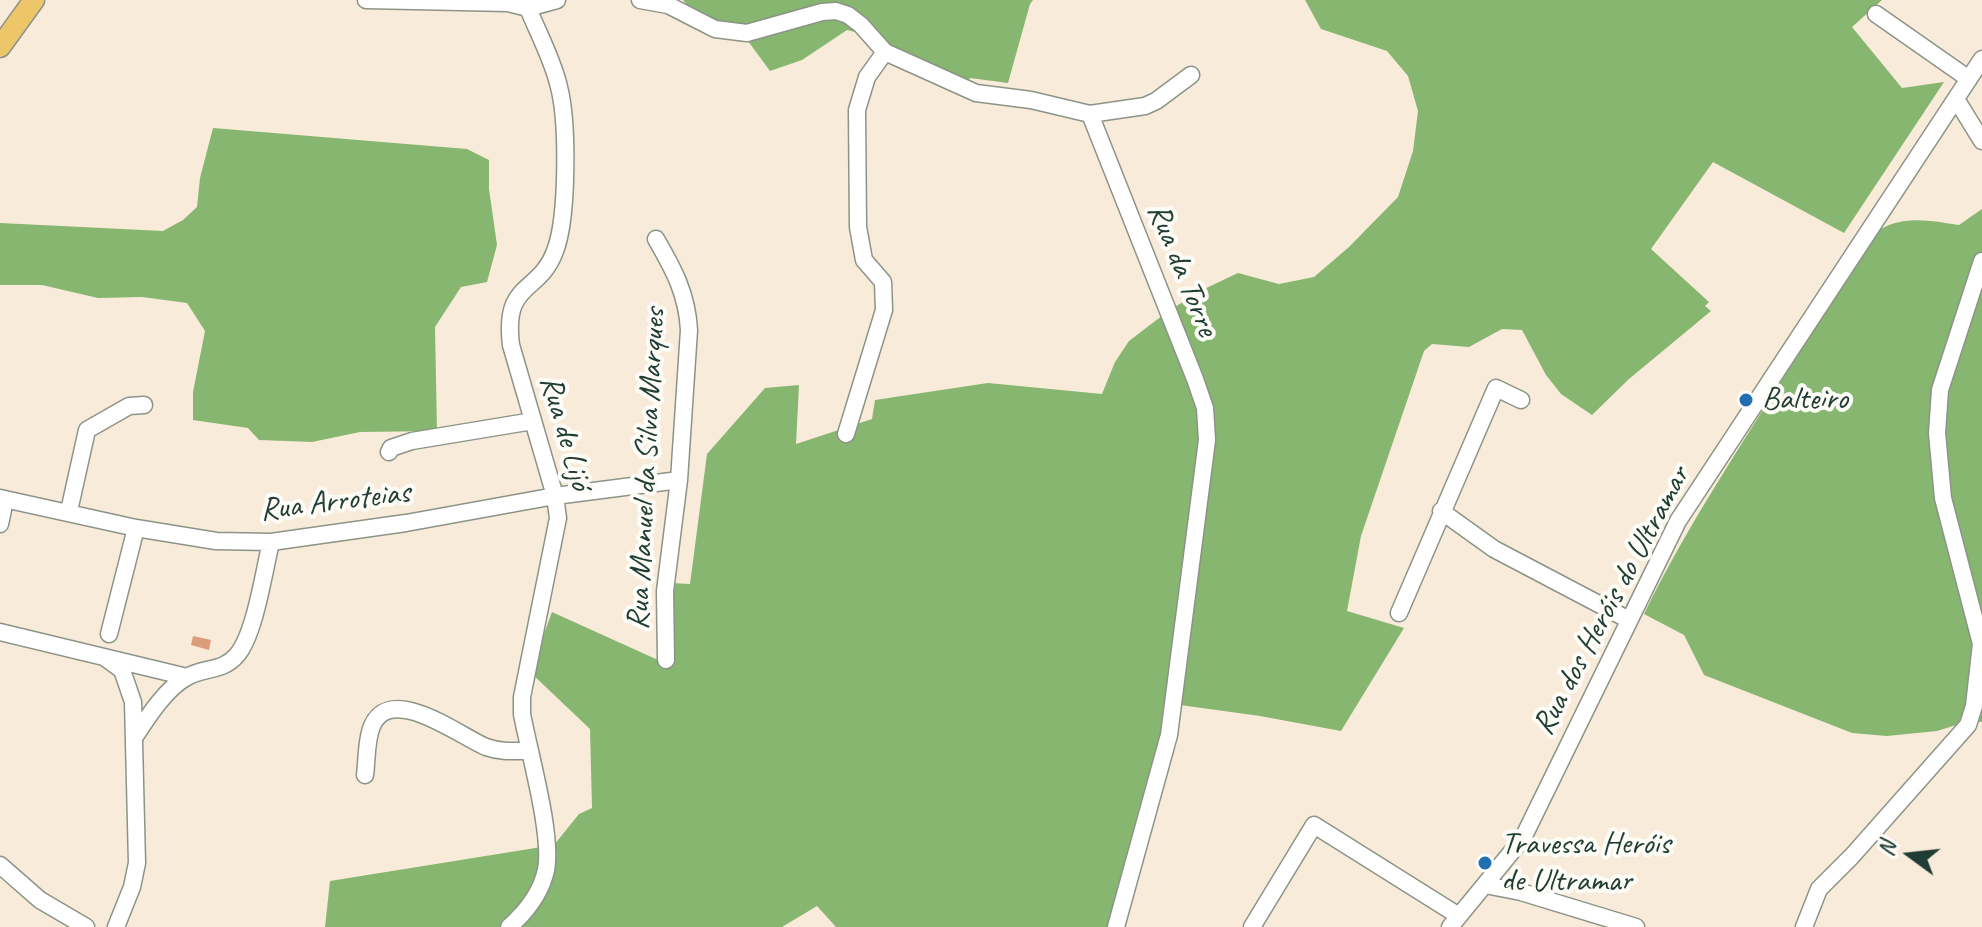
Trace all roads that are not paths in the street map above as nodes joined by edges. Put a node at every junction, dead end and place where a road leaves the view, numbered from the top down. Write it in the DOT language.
graph roads {
  1 [pos="34,0"];
  2 [pos="366,0"];
  3 [pos="557,0"];
  4 [pos="640,0"];
  5 [pos="669,2"];
  6 [pos="528,8"];
  7 [pos="1876,14"];
  8 [pos="0,47"];
  9 [pos="885,52"];
  10 [pos="1982,59"];
  11 [pos="1191,75"];
  12 [pos="1969,79"];
  13 [pos="1956,99"];
  14 [pos="1090,114"];
  15 [pos="1982,141"];
  16 [pos="656,239"];
  17 [pos="1982,261"];
  18 [pos="1521,400"];
  19 [pos="144,405"];
  20 [pos="533,421"];
  21 [pos="846,434"];
  22 [pos="389,452"];
  23 [pos="679,480"];
  24 [pos="555,496"];
  25 [pos="3,499"];
  26 [pos="69,511"];
  27 [pos="1441,511"];
  28 [pos="0,524"];
  29 [pos="136,528"];
  30 [pos="271,542"];
  31 [pos="1399,613"];
  32 [pos="1629,620"];
  33 [pos="0,632"];
  34 [pos="109,634"];
  35 [pos="104,657"];
  36 [pos="666,660"];
  37 [pos="187,677"];
  38 [pos="134,738"];
  39 [pos="529,751"];
  40 [pos="365,775"];
  41 [pos="0,865"];
  42 [pos="1485,885"];
  43 [pos="1454,921"];
  44 [pos="86,927"];
  45 [pos="116,927"];
  46 [pos="509,927"];
  47 [pos="1116,927"];
  48 [pos="1252,927"];
  49 [pos="1636,927"];
  50 [pos="1804,927"];
  1 -- 8 [label="main road"];
  2 -- 6 [label="street"];
  3 -- 6 [label="street"];
  4 -- 5 [label="street"];
  5 -- 9 [label="street"];
  6 -- 20 [label="street, Rua de Lijó"];
  7 -- 12 [label="street"];
  9 -- 14 [label="street"];
  9 -- 21 [label="street"];
  10 -- 12 [label="street, Rua dos Heróis do Ultramar"];
  11 -- 14 [label="street"];
  12 -- 13 [label="street, Rua dos Heróis do Ultramar"];
  13 -- 15 [label="street"];
  13 -- 32 [label="street, Rua dos Heróis do Ultramar"];
  14 -- 47 [label="street, Rua da Torre"];
  16 -- 23 [label="street, Rua Manuel da Silva Marques"];
  17 -- 50 [label="street"];
  18 -- 27 [label="street"];
  19 -- 26 [label="street"];
  20 -- 22 [label="street"];
  20 -- 24 [label="street, Rua de Lijó"];
  23 -- 24 [label="street, Rua Arroteias"];
  23 -- 36 [label="street, Rua Manuel da Silva Marques"];
  24 -- 30 [label="street, Rua Arroteias"];
  24 -- 39 [label="street, Rua de Lijó"];
  25 -- 26 [label="street, Rua Arroteias"];
  25 -- 28 [label="street"];
  26 -- 29 [label="street, Rua Arroteias"];
  27 -- 31 [label="street"];
  27 -- 32 [label="street"];
  29 -- 30 [label="street, Rua Arroteias"];
  29 -- 34 [label="street"];
  30 -- 37 [label="street"];
  32 -- 42 [label="street, Rua dos Heróis do Ultramar"];
  33 -- 35 [label="street"];
  35 -- 37 [label="street"];
  35 -- 38 [label="street"];
  37 -- 38 [label="street"];
  38 -- 45 [label="street"];
  39 -- 40 [label="street"];
  39 -- 46 [label="street, Rua de Lijó"];
  41 -- 44 [label="street"];
  42 -- 43 [label="street, Rua dos Heróis do Ultramar"];
  42 -- 49 [label="street"];
  43 -- 48 [label="street"];
}
